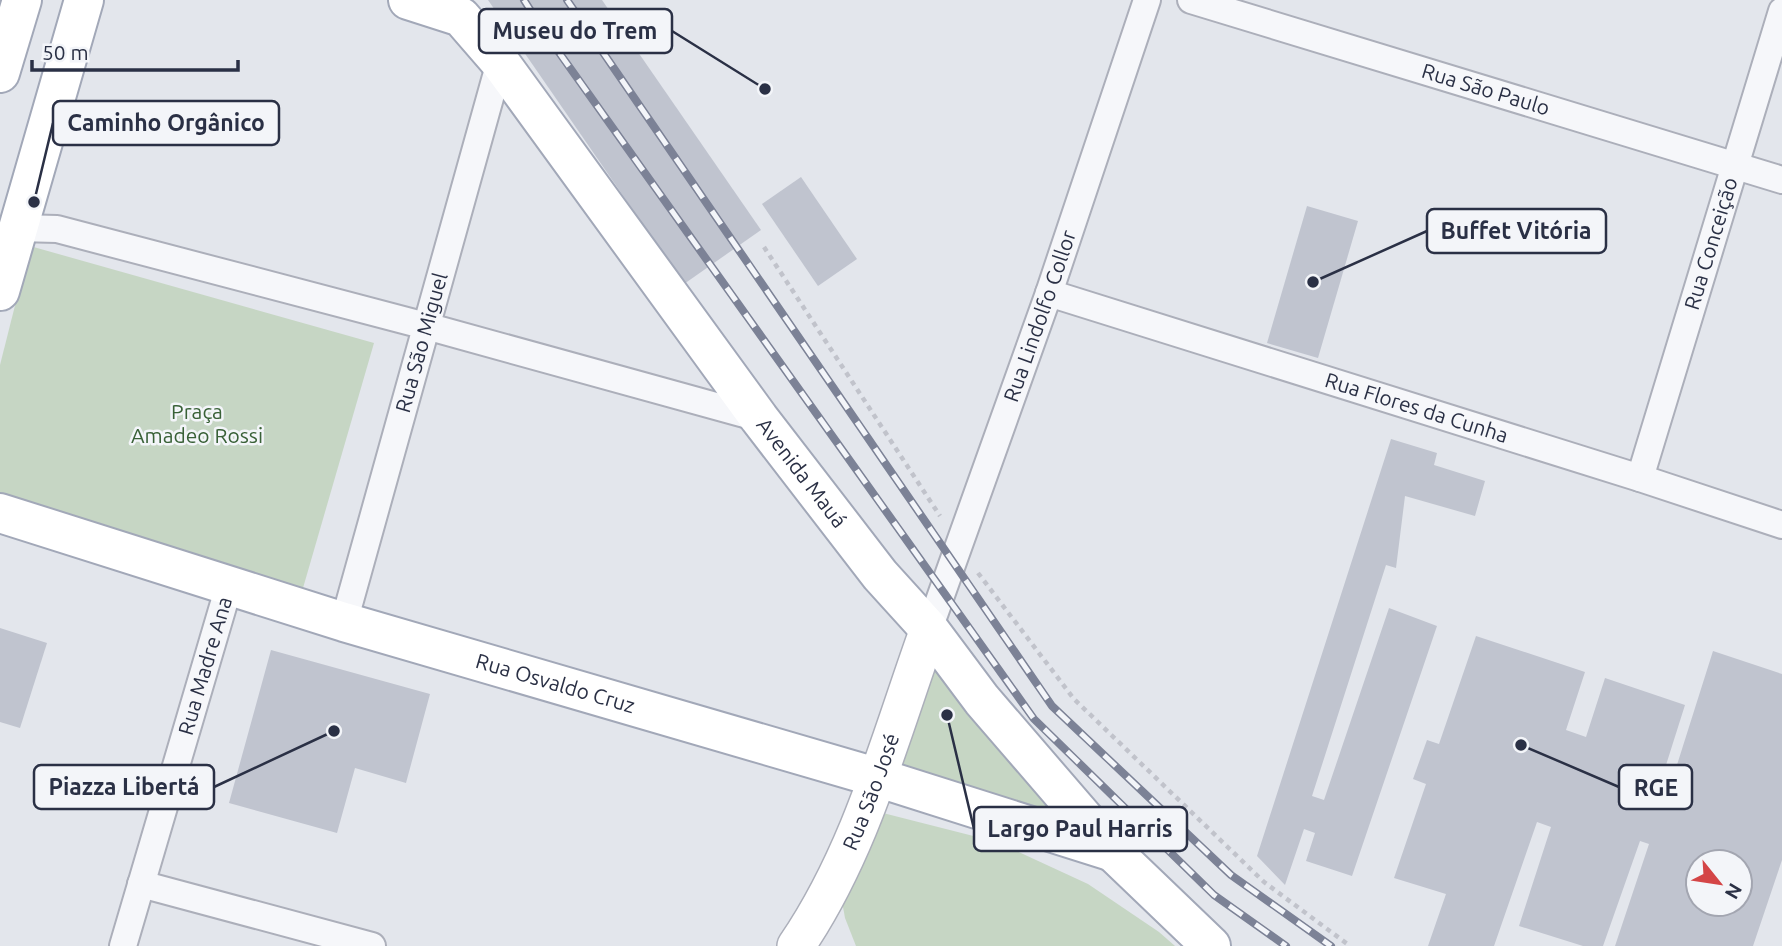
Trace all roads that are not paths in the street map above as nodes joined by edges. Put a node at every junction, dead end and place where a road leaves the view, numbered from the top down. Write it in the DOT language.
graph roads {
  1 [pos="22,0"];
  2 [pos="84,0"];
  3 [pos="408,0"];
  4 [pos="1147,0"];
  5 [pos="1191,0"];
  6 [pos="1782,11"];
  7 [pos="500,62"];
  8 [pos="0,73"];
  9 [pos="1734,164"];
  10 [pos="1782,180"];
  11 [pos="9,234"];
  12 [pos="0,291"];
  13 [pos="1049,292"];
  14 [pos="426,326"];
  15 [pos="759,418"];
  16 [pos="1640,478"];
  17 [pos="0,513"];
  18 [pos="1782,525"];
  19 [pos="229,586"];
  20 [pos="344,622"];
  21 [pos="929,629"];
  22 [pos="879,778"];
  23 [pos="1113,852"];
  24 [pos="141,884"];
  25 [pos="123,946"];
  26 [pos="372,946"];
  27 [pos="796,946"];
  28 [pos="1211,946"];
  1 -- 8 [label="main road"];
  2 -- 11 [label="main road"];
  3 -- 7 [label="main road, Avenida Mauá"];
  4 -- 13 [label="street, Rua Lindolfo Collor"];
  5 -- 9 [label="street, Rua São Paulo"];
  6 -- 9 [label="street, Rua Conceição"];
  7 -- 14 [label="street, Rua São Miguel"];
  7 -- 15 [label="main road, Avenida Mauá"];
  9 -- 10 [label="street, Rua São Paulo"];
  9 -- 16 [label="street, Rua Conceição"];
  11 -- 12 [label="main road"];
  11 -- 14 [label="street"];
  13 -- 16 [label="street, Rua Flores da Cunha"];
  13 -- 21 [label="street, Rua Lindolfo Collor"];
  14 -- 15 [label="street"];
  14 -- 20 [label="street, Rua São Miguel"];
  15 -- 21 [label="main road, Avenida Mauá"];
  16 -- 18 [label="street, Rua Flores da Cunha"];
  17 -- 19 [label="main road, Rua Osvaldo Cruz"];
  19 -- 20 [label="main road, Rua Osvaldo Cruz"];
  19 -- 24 [label="street, Rua Madre Ana"];
  20 -- 22 [label="main road, Rua Osvaldo Cruz"];
  21 -- 22 [label="street, Rua São José"];
  21 -- 23 [label="main road, Avenida Mauá"];
  22 -- 23 [label="main road, Rua Osvaldo Cruz"];
  22 -- 27 [label="street, Rua São José"];
  23 -- 28 [label="main road, Avenida Mauá"];
  24 -- 25 [label="street, Rua Madre Ana"];
  24 -- 26 [label="street"];
}
